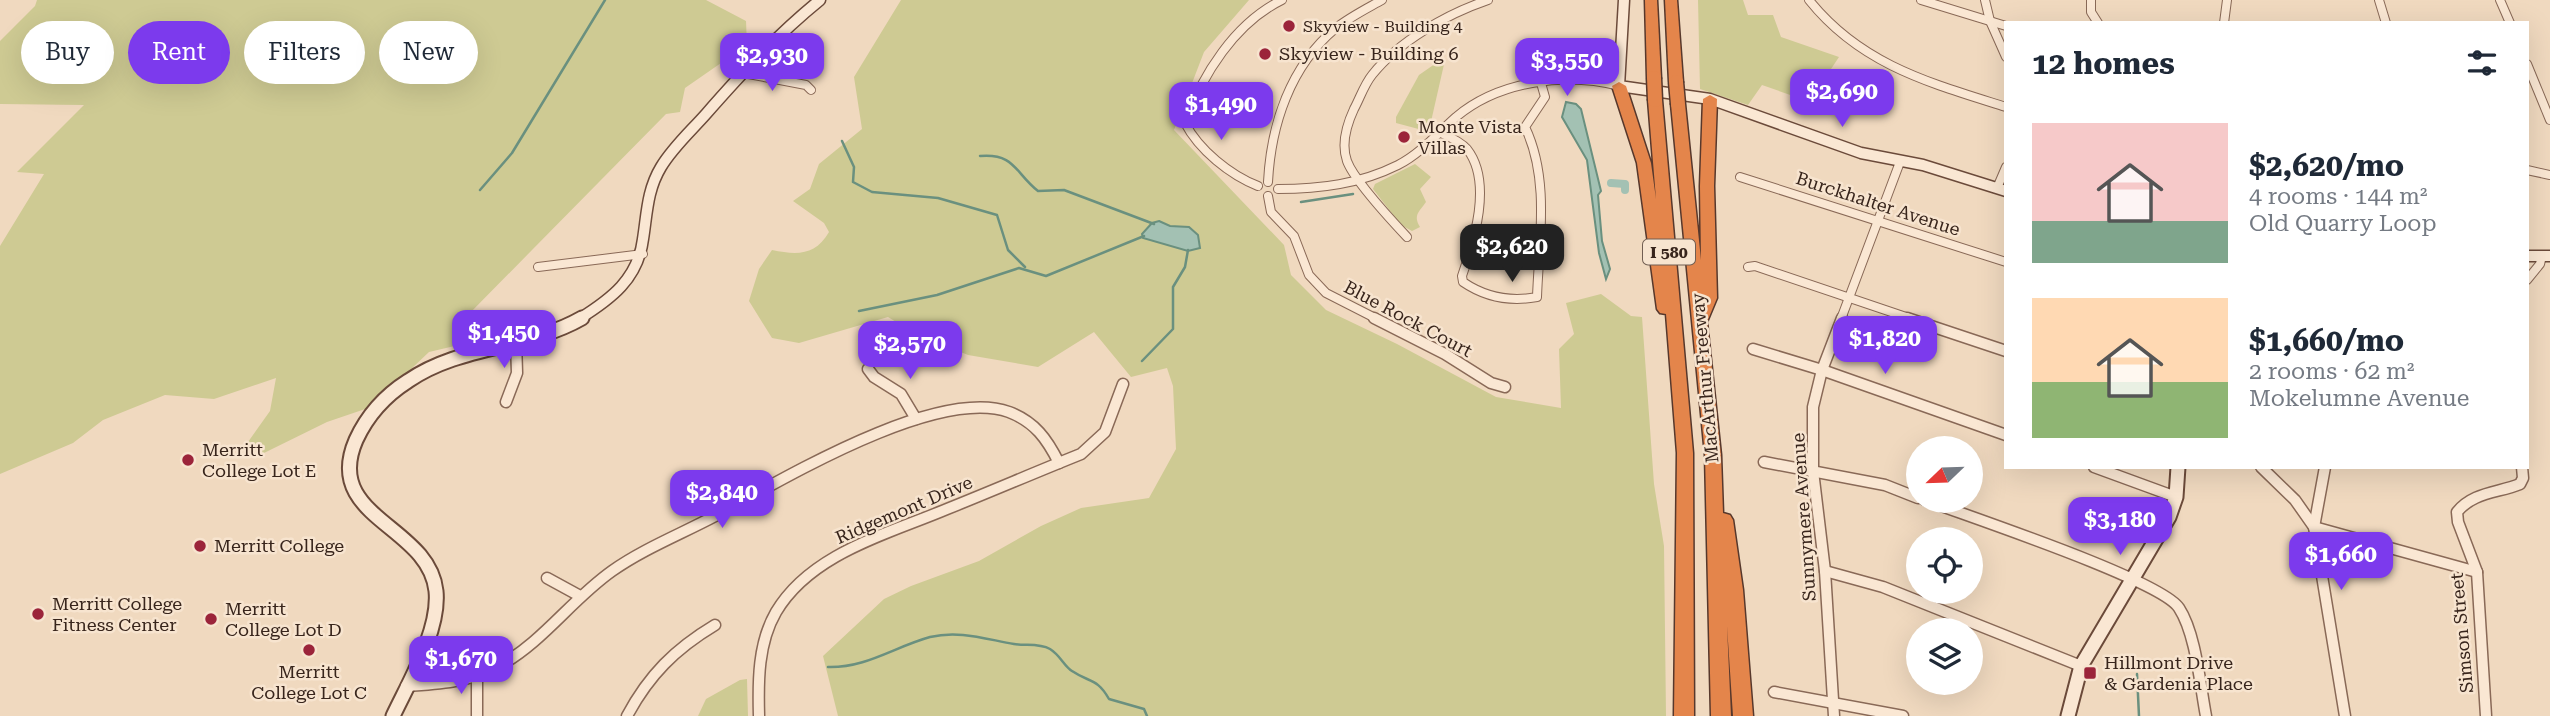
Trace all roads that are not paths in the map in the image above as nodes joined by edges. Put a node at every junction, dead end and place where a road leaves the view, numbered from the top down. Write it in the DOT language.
graph roads {
  1 [pos="820,0"];
  2 [pos="1282,0"];
  3 [pos="1382,0"];
  4 [pos="1624,0"];
  5 [pos="1651,0"];
  6 [pos="1671,0"];
  7 [pos="1809,0"];
  8 [pos="1922,0"];
  9 [pos="1985,0"];
  10 [pos="2091,0"];
  11 [pos="2227,0"];
  12 [pos="2379,0"];
  13 [pos="2500,0"];
  14 [pos="1484,2"];
  15 [pos="1990,21"];
  16 [pos="2097,21"];
  17 [pos="2224,21"];
  18 [pos="2385,21"];
  19 [pos="2509,21"];
  20 [pos="2004,25"];
  21 [pos="2004,52"];
  22 [pos="2529,69"];
  23 [pos="743,73"];
  24 [pos="1541,83"];
  25 [pos="1619,86"];
  26 [pos="811,90"];
  27 [pos="2538,90"];
  28 [pos="2550,92"];
  29 [pos="1710,99"];
  30 [pos="2004,106"];
  31 [pos="2550,120"];
  32 [pos="1439,132"];
  33 [pos="1900,162"];
  34 [pos="2529,170"];
  35 [pos="2550,175"];
  36 [pos="1740,177"];
  37 [pos="1268,182"];
  38 [pos="1360,182"];
  39 [pos="1258,186"];
  40 [pos="1278,189"];
  41 [pos="2001,190"];
  42 [pos="1268,196"];
  43 [pos="1878,221"];
  44 [pos="1407,237"];
  45 [pos="643,254"];
  46 [pos="2546,256"];
  47 [pos="2004,261"];
  48 [pos="538,267"];
  49 [pos="1748,267"];
  50 [pos="2529,278"];
  51 [pos="1850,298"];
  52 [pos="1700,324"];
  53 [pos="516,341"];
  54 [pos="1753,349"];
  55 [pos="2004,350"];
  56 [pos="868,369"];
  57 [pos="1822,370"];
  58 [pos="1124,384"];
  59 [pos="1505,387"];
  60 [pos="506,402"];
  61 [pos="1682,403"];
  62 [pos="916,419"];
  63 [pos="2004,434"];
  64 [pos="1713,455"];
  65 [pos="1764,462"];
  66 [pos="1059,463"];
  67 [pos="2099,469"];
  68 [pos="2178,469"];
  69 [pos="2263,469"];
  70 [pos="2325,469"];
  71 [pos="2522,469"];
  72 [pos="1813,471"];
  73 [pos="1906,493"];
  74 [pos="2176,497"];
  75 [pos="1959,513"];
  76 [pos="2314,527"];
  77 [pos="1825,571"];
  78 [pos="2477,572"];
  79 [pos="547,578"];
  80 [pos="2131,578"];
  81 [pos="580,596"];
  82 [pos="715,625"];
  83 [pos="2081,666"];
  84 [pos="477,677"];
  85 [pos="1684,677"];
  86 [pos="407,685"];
  87 [pos="1774,692"];
  88 [pos="1833,704"];
  89 [pos="394,716"];
  90 [pos="477,716"];
  91 [pos="628,716"];
  92 [pos="759,716"];
  93 [pos="1672,716"];
  94 [pos="1684,716"];
  95 [pos="1721,716"];
  96 [pos="1743,716"];
  97 [pos="1834,716"];
  98 [pos="1903,716"];
  99 [pos="2068,716"];
  100 [pos="2206,716"];
  101 [pos="2345,716"];
  102 [pos="2486,716"];
  1 -- 23 [label="street"];
  2 -- 39 [label="street"];
  3 -- 37 [label="street"];
  4 -- 25 [label="street"];
  5 -- 61 [label="highway, MacArthur Freeway / I 580, bridge"];
  6 -- 52 [label="highway, MacArthur Freeway / I 580, bridge"];
  7 -- 30 [label="street"];
  8 -- 15 [label="street"];
  9 -- 15 [label="street"];
  10 -- 16 [label="street"];
  11 -- 17 [label="street"];
  12 -- 18 [label="street"];
  13 -- 19 [label="street"];
  14 -- 38 [label="street"];
  15 -- 20 [label="street"];
  15 -- 21 [label="street"];
  22 -- 27 [label="street"];
  23 -- 26 [label="street"];
  23 -- 45 [label="street"];
  24 -- 25 [label="street"];
  24 -- 32 [label="street"];
  24 -- 32 [label="street"];
  25 -- 29 [label="street"];
  25 -- 61 [label="highway"];
  27 -- 28 [label="street"];
  27 -- 31 [label="street"];
  29 -- 33 [label="street"];
  29 -- 52 [label="highway"];
  32 -- 38 [label="street"];
  33 -- 41 [label="main road"];
  33 -- 43 [label="street, Sunnymere Avenue"];
  34 -- 35 [label="street"];
  36 -- 43 [label="street, Burckhalter Avenue"];
  37 -- 39 [label="street"];
  37 -- 40 [label="street"];
  38 -- 40 [label="street"];
  38 -- 44 [label="street"];
  39 -- 42 [label="street"];
  40 -- 42 [label="street"];
  42 -- 59 [label="street, Blue Rock Court"];
  43 -- 47 [label="street, Burckhalter Avenue"];
  43 -- 51 [label="street, Sunnymere Avenue"];
  45 -- 48 [label="street"];
  45 -- 53 [label="street"];
  46 -- 50 [label="street"];
  49 -- 51 [label="street"];
  51 -- 55 [label="street"];
  51 -- 57 [label="street, Sunnymere Avenue"];
  52 -- 64 [label="highway, MacArthur Freeway / I 580"];
  53 -- 60 [label="street"];
  53 -- 86 [label="street"];
  54 -- 57 [label="street"];
  56 -- 62 [label="street"];
  57 -- 63 [label="street"];
  57 -- 72 [label="street, Sunnymere Avenue"];
  58 -- 66 [label="street, Ridgemont Drive"];
  61 -- 85 [label="highway, MacArthur Freeway / I 580"];
  62 -- 66 [label="street"];
  62 -- 81 [label="street"];
  64 -- 95 [label="highway, MacArthur Freeway / I 580"];
  64 -- 96 [label="highway"];
  65 -- 72 [label="street"];
  66 -- 92 [label="street, Ridgemont Drive"];
  67 -- 74 [label="street"];
  68 -- 74 [label="street"];
  69 -- 76 [label="street"];
  70 -- 76 [label="street"];
  71 -- 78 [label="street, Simson Street"];
  72 -- 73 [label="street"];
  72 -- 77 [label="street, Sunnymere Avenue"];
  74 -- 80 [label="street"];
  75 -- 80 [label="street"];
  76 -- 78 [label="street"];
  76 -- 101 [label="street"];
  77 -- 83 [label="street"];
  77 -- 88 [label="street, Sunnymere Avenue"];
  78 -- 102 [label="street, Simson Street"];
  79 -- 81 [label="street"];
  80 -- 83 [label="street"];
  80 -- 100 [label="street"];
  81 -- 84 [label="street"];
  82 -- 91 [label="street"];
  83 -- 99 [label="street"];
  84 -- 86 [label="street"];
  84 -- 90 [label="street"];
  85 -- 93 [label="highway"];
  85 -- 94 [label="highway, MacArthur Freeway / I 580"];
  86 -- 89 [label="street"];
  87 -- 88 [label="street"];
  88 -- 97 [label="street, Sunnymere Avenue"];
  88 -- 98 [label="street"];
}
